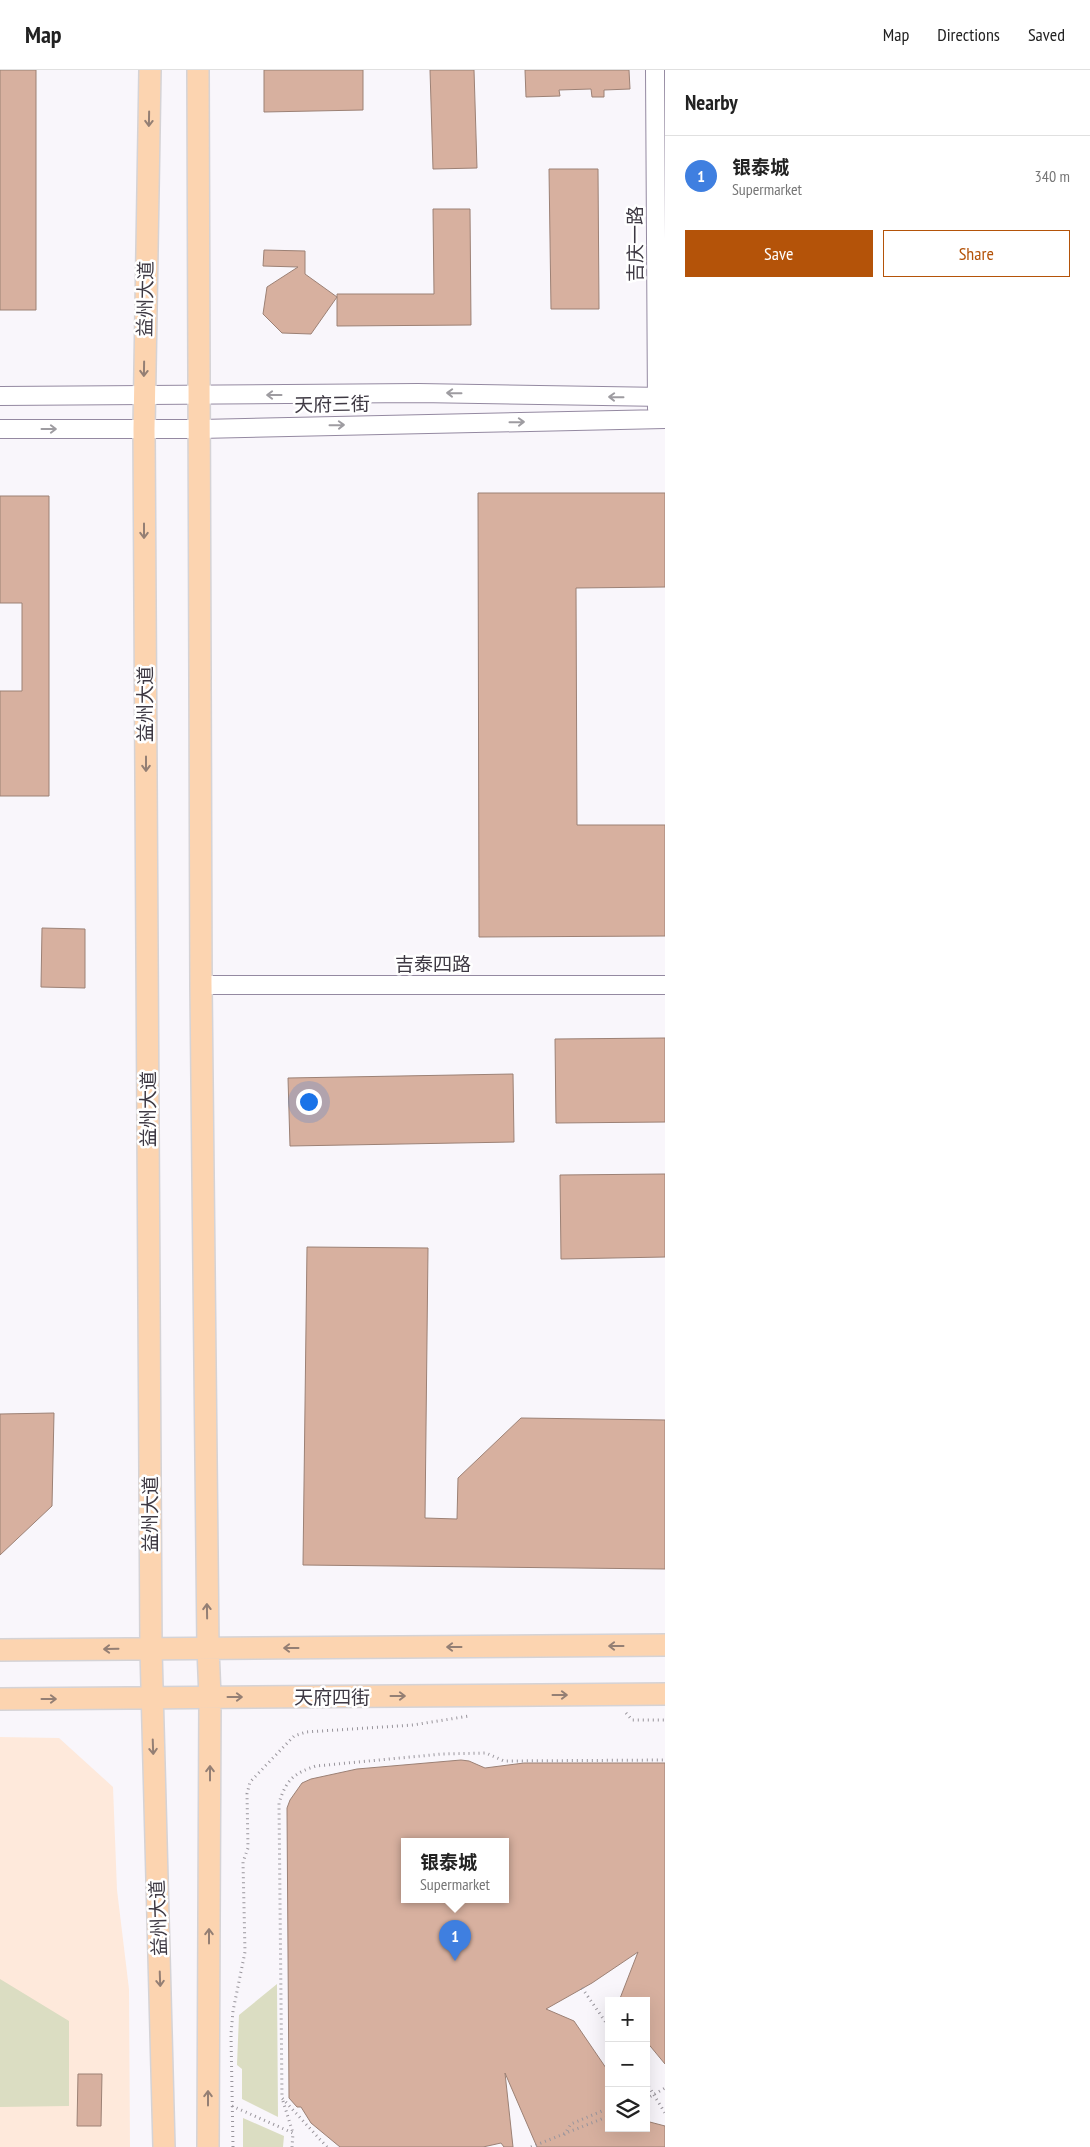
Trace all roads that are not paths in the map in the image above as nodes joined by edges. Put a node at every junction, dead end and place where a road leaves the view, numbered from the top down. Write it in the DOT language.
graph roads {
  1 [pos="150,70"];
  2 [pos="198,70"];
  3 [pos="655,70"];
  4 [pos="660,181"];
  5 [pos="144,394"];
  6 [pos="199,394"];
  7 [pos="0,396"];
  8 [pos="661,397"];
  9 [pos="661,419"];
  10 [pos="0,429"];
  11 [pos="144,429"];
  12 [pos="200,429"];
  13 [pos="201,985"];
  14 [pos="665,985"];
  15 [pos="665,1645"];
  16 [pos="208,1648"];
  17 [pos="151,1649"];
  18 [pos="0,1650"];
  19 [pos="665,1694"];
  20 [pos="152,1698"];
  21 [pos="210,1698"];
  22 [pos="0,1699"];
  23 [pos="164,2147"];
  24 [pos="208,2147"];
  1 -- 5 [label="main road, 益州大道, one-way"];
  2 -- 6 [label="main road"];
  3 -- 4 [label="street, 吉庆一路"];
  4 -- 8 [label="street, 吉庆一路"];
  5 -- 6 [label="street, 天府三街"];
  5 -- 7 [label="street, 天府三街"];
  5 -- 11 [label="main road, 益州大道"];
  8 -- 6 [label="street, 天府三街, one-way"];
  6 -- 12 [label="main road"];
  8 -- 9 [label="street, 吉庆一路"];
  12 -- 9 [label="street, 天府三街, one-way"];
  10 -- 11 [label="street, 天府三街, one-way"];
  11 -- 12 [label="street, 天府三街"];
  11 -- 17 [label="main road, 益州大道, one-way"];
  12 -- 13 [label="main road"];
  13 -- 14 [label="street, 吉泰四路"];
  16 -- 13 [label="main road, one-way"];
  15 -- 16 [label="main road, one-way"];
  16 -- 17 [label="main road"];
  16 -- 21 [label="main road"];
  17 -- 18 [label="main road, one-way"];
  17 -- 20 [label="main road, 益州大道"];
  21 -- 19 [label="main road, 天府四街, one-way"];
  20 -- 21 [label="main road, 天府四街"];
  22 -- 20 [label="main road, 天府四街, one-way"];
  20 -- 23 [label="main road, 益州大道, one-way"];
  24 -- 21 [label="main road, one-way"];
}
